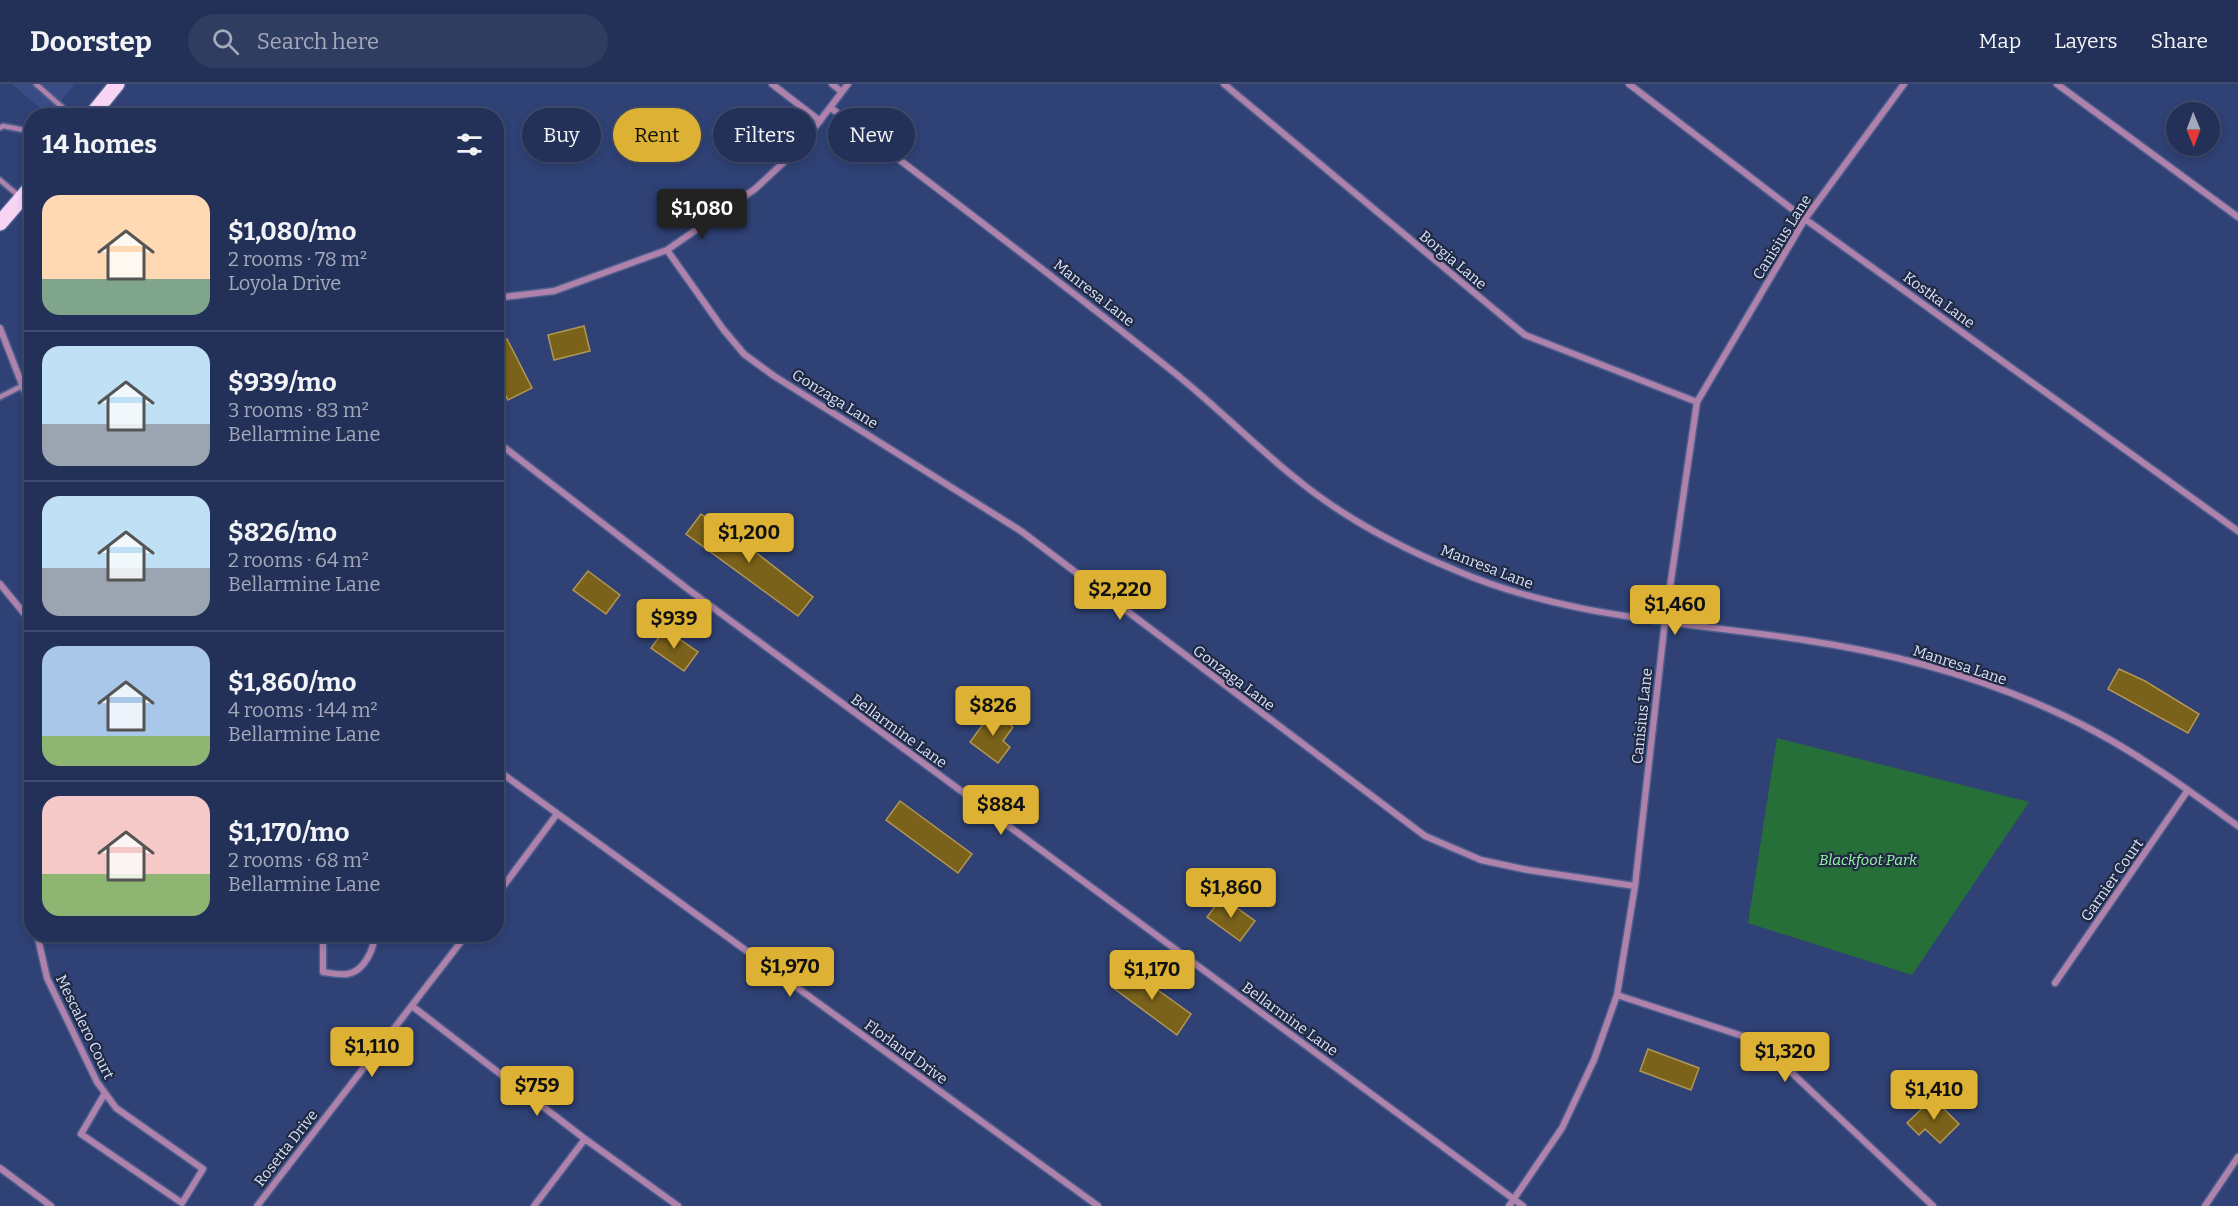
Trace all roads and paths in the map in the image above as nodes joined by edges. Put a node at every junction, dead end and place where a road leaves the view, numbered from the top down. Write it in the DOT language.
graph roads {
  1 [pos="36,84"];
  2 [pos="117,84"];
  3 [pos="772,84"];
  4 [pos="832,84"];
  5 [pos="848,84"];
  6 [pos="1224,84"];
  7 [pos="1629,84"];
  8 [pos="1904,84"];
  9 [pos="2057,84"];
  10 [pos="842,92"];
  11 [pos="63,108"];
  12 [pos="98,108"];
  13 [pos="831,108"];
  14 [pos="828,112"];
  15 [pos="820,121"];
  16 [pos="0,128"];
  17 [pos="24,132"];
  18 [pos="901,162"];
  19 [pos="0,180"];
  20 [pos="24,191"];
  21 [pos="24,194"];
  22 [pos="2238,217"];
  23 [pos="1805,219"];
  24 [pos="0,223"];
  25 [pos="667,250"];
  26 [pos="504,297"];
  27 [pos="0,330"];
  28 [pos="22,386"];
  29 [pos="24,391"];
  30 [pos="0,398"];
  31 [pos="1697,402"];
  32 [pos="504,447"];
  33 [pos="2238,531"];
  34 [pos="0,584"];
  35 [pos="24,613"];
  36 [pos="1665,621"];
  37 [pos="504,775"];
  38 [pos="2188,790"];
  39 [pos="557,814"];
  40 [pos="2238,826"];
  41 [pos="504,885"];
  42 [pos="1635,886"];
  43 [pos="39,942"];
  44 [pos="323,942"];
  45 [pos="374,942"];
  46 [pos="461,942"];
  47 [pos="2055,984"];
  48 [pos="1617,995"];
  49 [pos="412,1006"];
  50 [pos="105,1093"];
  51 [pos="585,1139"];
  52 [pos="2238,1157"];
  53 [pos="0,1168"];
  54 [pos="1514,1199"];
  55 [pos="42,1203"];
  56 [pos="51,1206"];
  57 [pos="257,1206"];
  58 [pos="534,1206"];
  59 [pos="678,1206"];
  60 [pos="1098,1206"];
  61 [pos="1509,1206"];
  62 [pos="1523,1206"];
  63 [pos="1932,1206"];
  64 [pos="2205,1206"];
  1 -- 11 [label="lane"];
  2 -- 12 [label="main road"];
  3 -- 15 [label="street"];
  4 -- 10 [label="street"];
  5 -- 10 [label="street"];
  6 -- 31 [label="street, Borgia Lane"];
  7 -- 23 [label="street, Kostka Lane"];
  8 -- 23 [label="street, Canisius Lane"];
  9 -- 22 [label="street"];
  10 -- 13 [label="street"];
  14 -- 15 [label="street"];
  15 -- 25 [label="street"];
  16 -- 17 [label="lane"];
  18 -- 36 [label="street, Manresa Lane"];
  19 -- 20 [label="lane"];
  21 -- 24 [label="main road"];
  23 -- 31 [label="street, Canisius Lane"];
  23 -- 33 [label="street, Kostka Lane"];
  25 -- 26 [label="street"];
  25 -- 42 [label="street, Gonzaga Lane"];
  27 -- 28 [label="street"];
  28 -- 29 [label="street"];
  28 -- 30 [label="lane"];
  31 -- 36 [label="street, Canisius Lane"];
  32 -- 54 [label="street, Bellarmine Lane"];
  34 -- 35 [label="street"];
  36 -- 38 [label="street, Manresa Lane"];
  36 -- 42 [label="street, Canisius Lane"];
  37 -- 39 [label="street, Florland Drive"];
  38 -- 40 [label="street, Manresa Lane"];
  38 -- 47 [label="street, Garnier Court"];
  39 -- 41 [label="street"];
  39 -- 60 [label="street, Florland Drive"];
  42 -- 48 [label="street, Canisius Lane"];
  43 -- 50 [label="street, Mescalero Court"];
  44 -- 45 [label="street"];
  46 -- 49 [label="street, Rosetta Drive"];
  48 -- 54 [label="street, Canisius Lane"];
  48 -- 63 [label="street"];
  49 -- 51 [label="street"];
  49 -- 57 [label="street, Rosetta Drive"];
  50 -- 50 [label="street, Mescalero Court"];
  51 -- 58 [label="street"];
  51 -- 59 [label="street"];
  52 -- 64 [label="street"];
  53 -- 55 [label="street"];
  54 -- 61 [label="street, Canisius Lane"];
  54 -- 62 [label="street, Bellarmine Lane"];
  55 -- 56 [label="street"];
}
